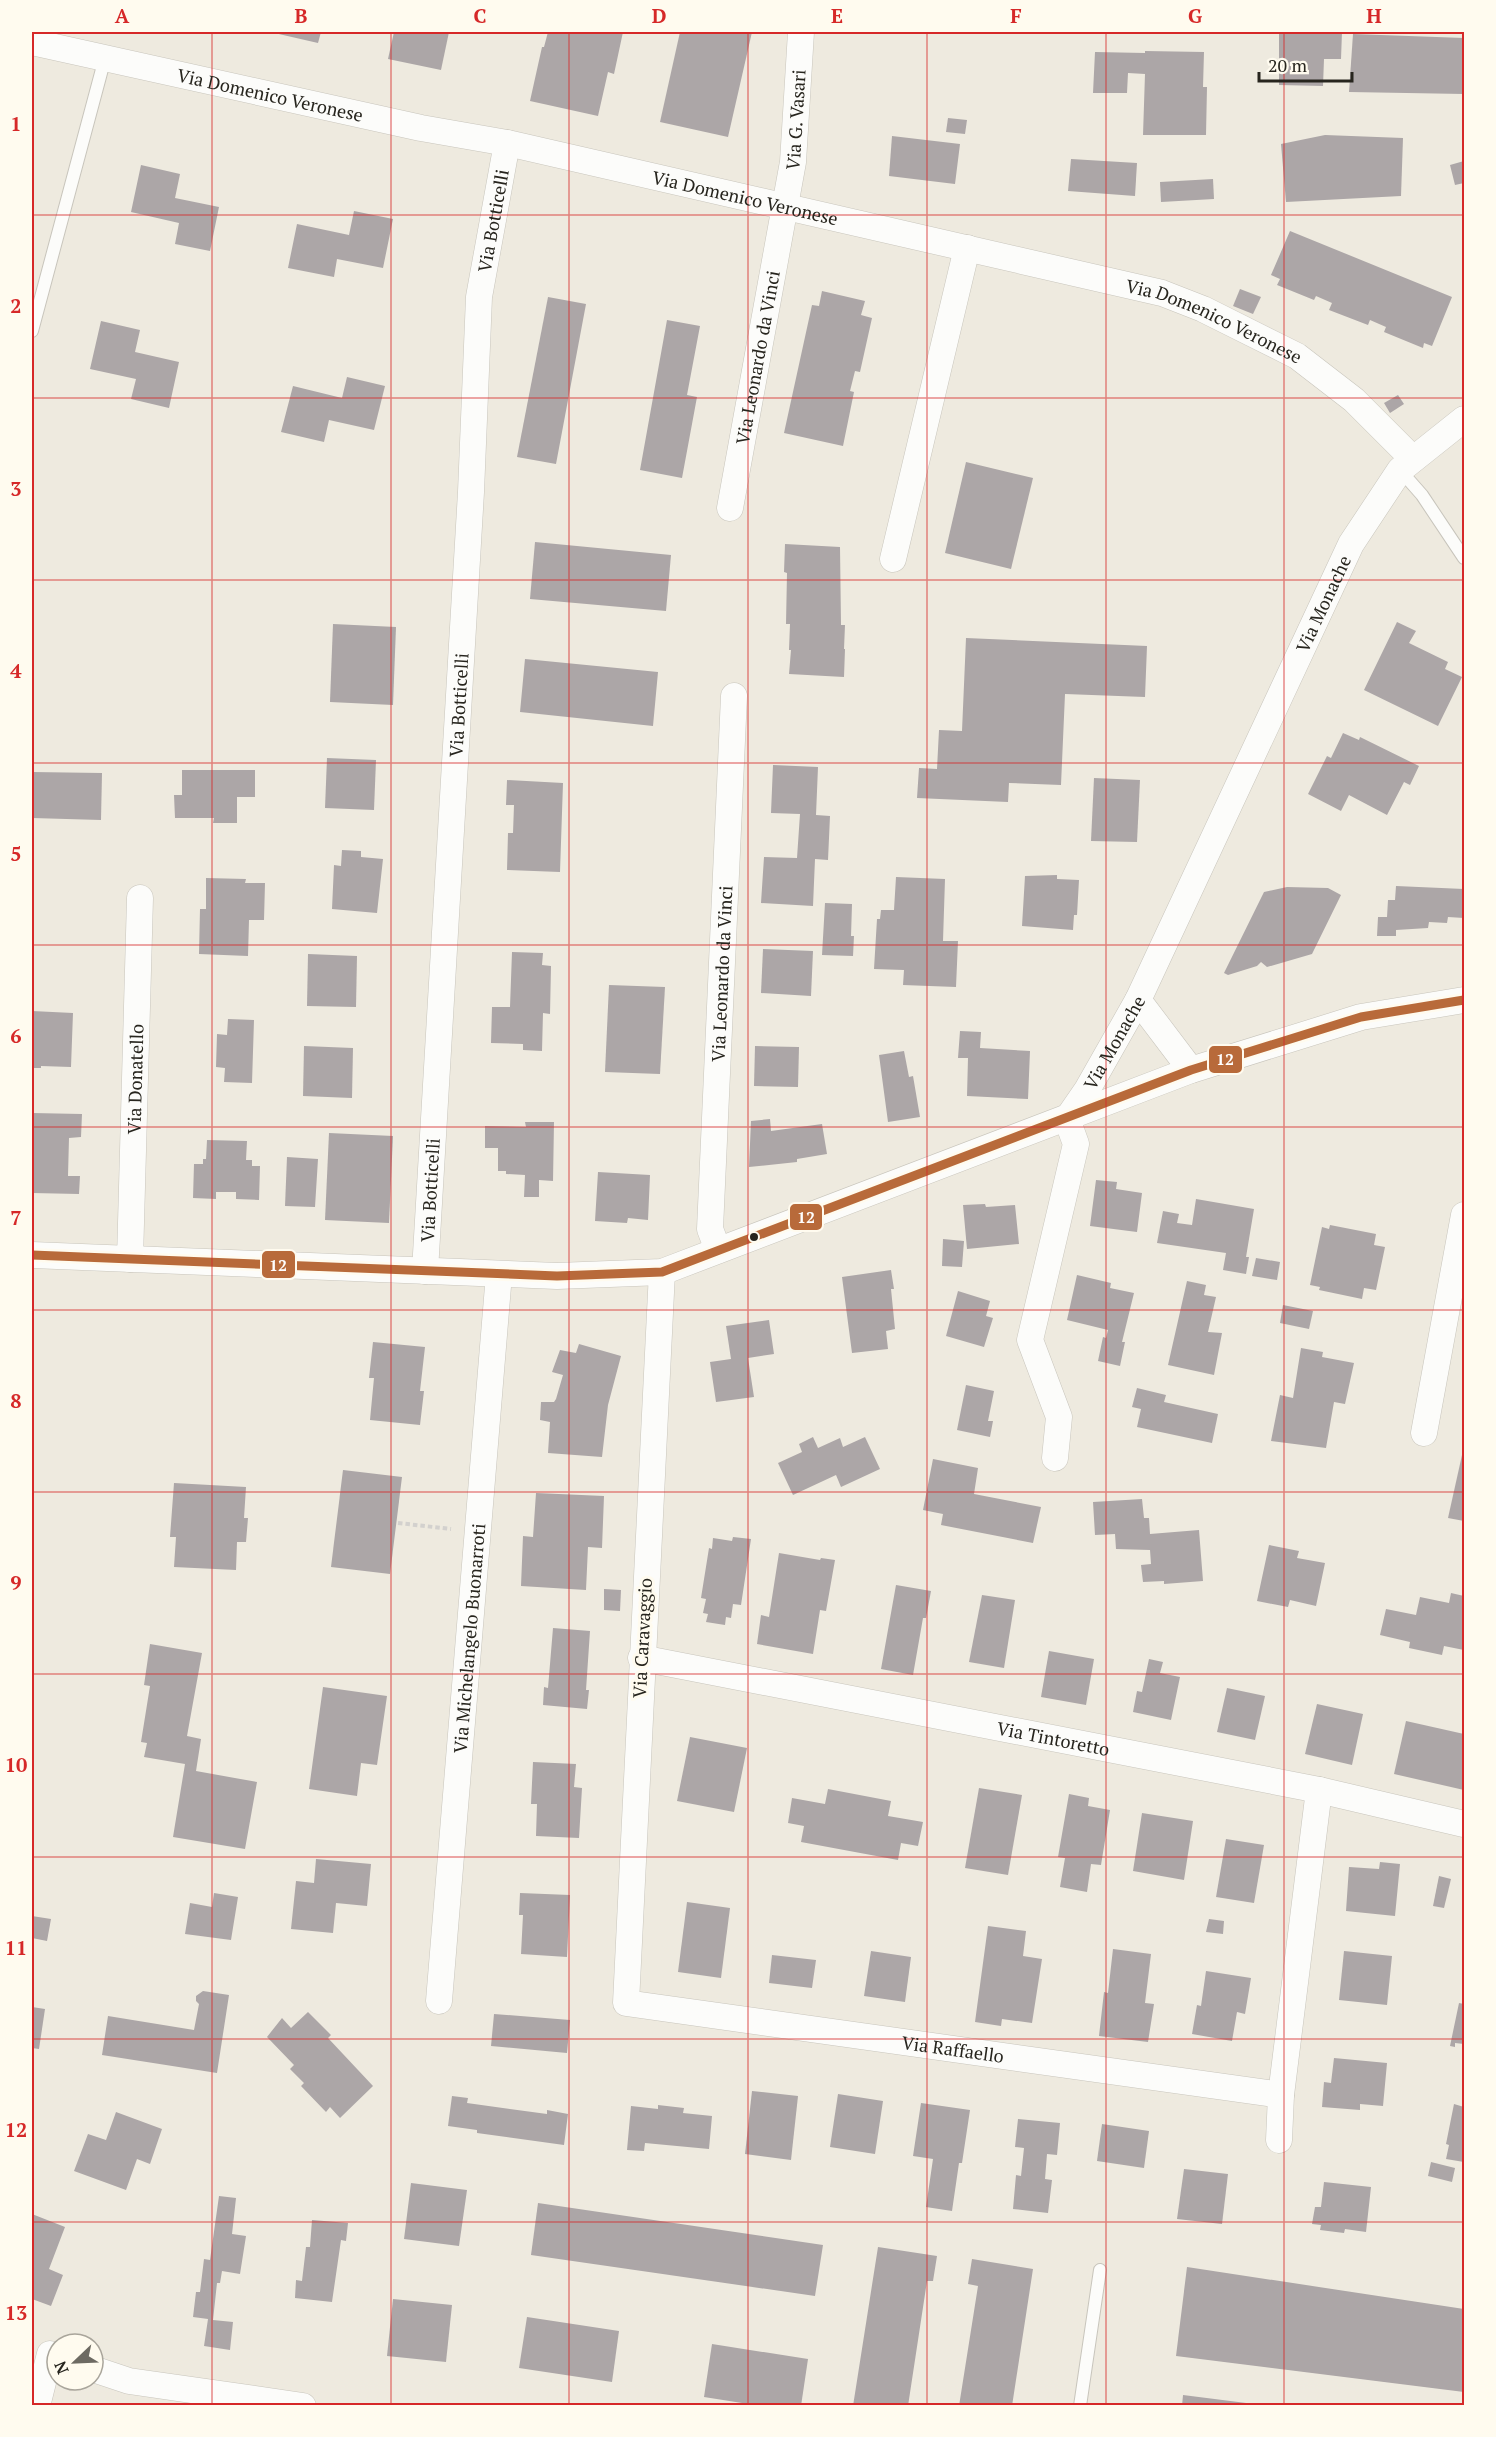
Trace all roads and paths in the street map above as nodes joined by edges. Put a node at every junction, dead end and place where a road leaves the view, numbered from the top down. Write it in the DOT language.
graph roads {
  1 [pos="801,32"];
  2 [pos="32,42"];
  3 [pos="105,58"];
  4 [pos="507,143"];
  5 [pos="784,206"];
  6 [pos="967,248"];
  7 [pos="32,331"];
  8 [pos="1464,419"];
  9 [pos="1406,465"];
  10 [pos="730,508"];
  11 [pos="1464,558"];
  12 [pos="893,559"];
  13 [pos="734,696"];
  14 [pos="140,898"];
  15 [pos="1138,1000"];
  16 [pos="1464,1000"];
  17 [pos="1191,1070"];
  18 [pos="1067,1119"];
  19 [pos="1464,1215"];
  20 [pos="718,1250"];
  21 [pos="32,1255"];
  22 [pos="130,1259"];
  23 [pos="425,1271"];
  24 [pos="662,1272"];
  25 [pos="499,1274"];
  26 [pos="1424,1433"];
  27 [pos="1055,1458"];
  28 [pos="398,1523"];
  29 [pos="422,1526"];
  30 [pos="641,1658"];
  31 [pos="1319,1790"];
  32 [pos="1464,1824"];
  33 [pos="439,2001"];
  34 [pos="626,2003"];
  35 [pos="1281,2095"];
  36 [pos="1279,2140"];
  37 [pos="1100,2270"];
  38 [pos="45,2358"];
  39 [pos="105,2373"];
  40 [pos="37,2406"];
  41 [pos="303,2406"];
  42 [pos="1080,2406"];
  1 -- 5 [label="street, Via G. Vasari"];
  2 -- 3 [label="street, Via Domenico Veronese"];
  3 -- 4 [label="street, Via Domenico Veronese"];
  3 -- 7 [label="lane"];
  4 -- 5 [label="street, Via Domenico Veronese"];
  4 -- 23 [label="street, Via Botticelli"];
  5 -- 6 [label="street, Via Domenico Veronese"];
  5 -- 10 [label="street, Via Leonardo da Vinci"];
  6 -- 9 [label="street, Via Domenico Veronese"];
  6 -- 12 [label="street"];
  8 -- 9 [label="street, Via Monache"];
  9 -- 11 [label="lane"];
  9 -- 15 [label="street, Via Monache"];
  13 -- 20 [label="street, Via Leonardo da Vinci"];
  14 -- 22 [label="street, Via Donatello"];
  15 -- 17 [label="street"];
  15 -- 18 [label="street, Via Monache"];
  16 -- 17 [label="street"];
  17 -- 18 [label="street"];
  18 -- 20 [label="street"];
  18 -- 27 [label="street"];
  19 -- 26 [label="street"];
  20 -- 24 [label="street"];
  21 -- 22 [label="street"];
  22 -- 23 [label="street"];
  23 -- 25 [label="street"];
  24 -- 25 [label="street"];
  24 -- 30 [label="street, Via Caravaggio"];
  25 -- 33 [label="street, Via Michelangelo Buonarroti"];
  28 -- 29 [label="path"];
  30 -- 31 [label="street, Via Tintoretto"];
  30 -- 34 [label="street, Via Caravaggio"];
  31 -- 32 [label="street, Via Tintoretto"];
  31 -- 35 [label="street"];
  34 -- 35 [label="street, Via Raffaello"];
  35 -- 36 [label="street"];
  37 -- 42 [label="lane"];
  38 -- 40 [label="street"];
  39 -- 41 [label="street"];
}
